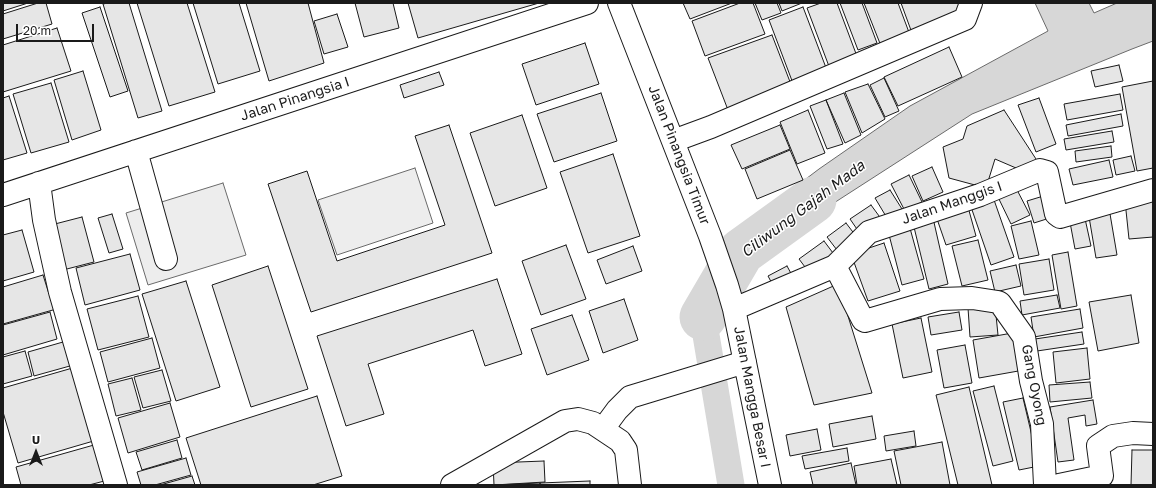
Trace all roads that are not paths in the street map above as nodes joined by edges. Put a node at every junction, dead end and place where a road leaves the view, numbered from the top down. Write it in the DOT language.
graph roads {
  1 [pos="586,3"];
  2 [pos="619,3"];
  3 [pos="971,3"];
  4 [pos="673,141"];
  5 [pos="136,151"];
  6 [pos="39,183"];
  7 [pos="1153,190"];
  8 [pos="3,195"];
  9 [pos="166,259"];
  10 [pos="835,266"];
  11 [pos="734,309"];
  12 [pos="745,362"];
  13 [pos="603,429"];
  14 [pos="1153,434"];
  15 [pos="478,477"];
  16 [pos="1105,480"];
  17 [pos="116,485"];
  18 [pos="452,485"];
  19 [pos="630,485"];
  20 [pos="770,485"];
  21 [pos="1045,485"];
  22 [pos="1060,485"];
  1 -- 5 [label="street, Jalan Pinangsia I"];
  2 -- 4 [label="street, Jalan Pinangsia Timur"];
  3 -- 4 [label="street"];
  4 -- 11 [label="street, Jalan Pinangsia Timur"];
  5 -- 6 [label="street, Jalan Pinangsia I"];
  5 -- 9 [label="street"];
  6 -- 8 [label="street, Jalan Pinangsia I"];
  6 -- 17 [label="street"];
  7 -- 10 [label="street, Jalan Manggis I"];
  10 -- 11 [label="street, Jalan Manggis I"];
  10 -- 21 [label="street, Gang Oyong"];
  11 -- 12 [label="street, Jalan Mangga Besar I"];
  12 -- 13 [label="street"];
  12 -- 20 [label="street, Jalan Mangga Besar I"];
  13 -- 15 [label="street"];
  13 -- 19 [label="street"];
  14 -- 16 [label="street"];
  15 -- 18 [label="street"];
  16 -- 22 [label="street"];
}
